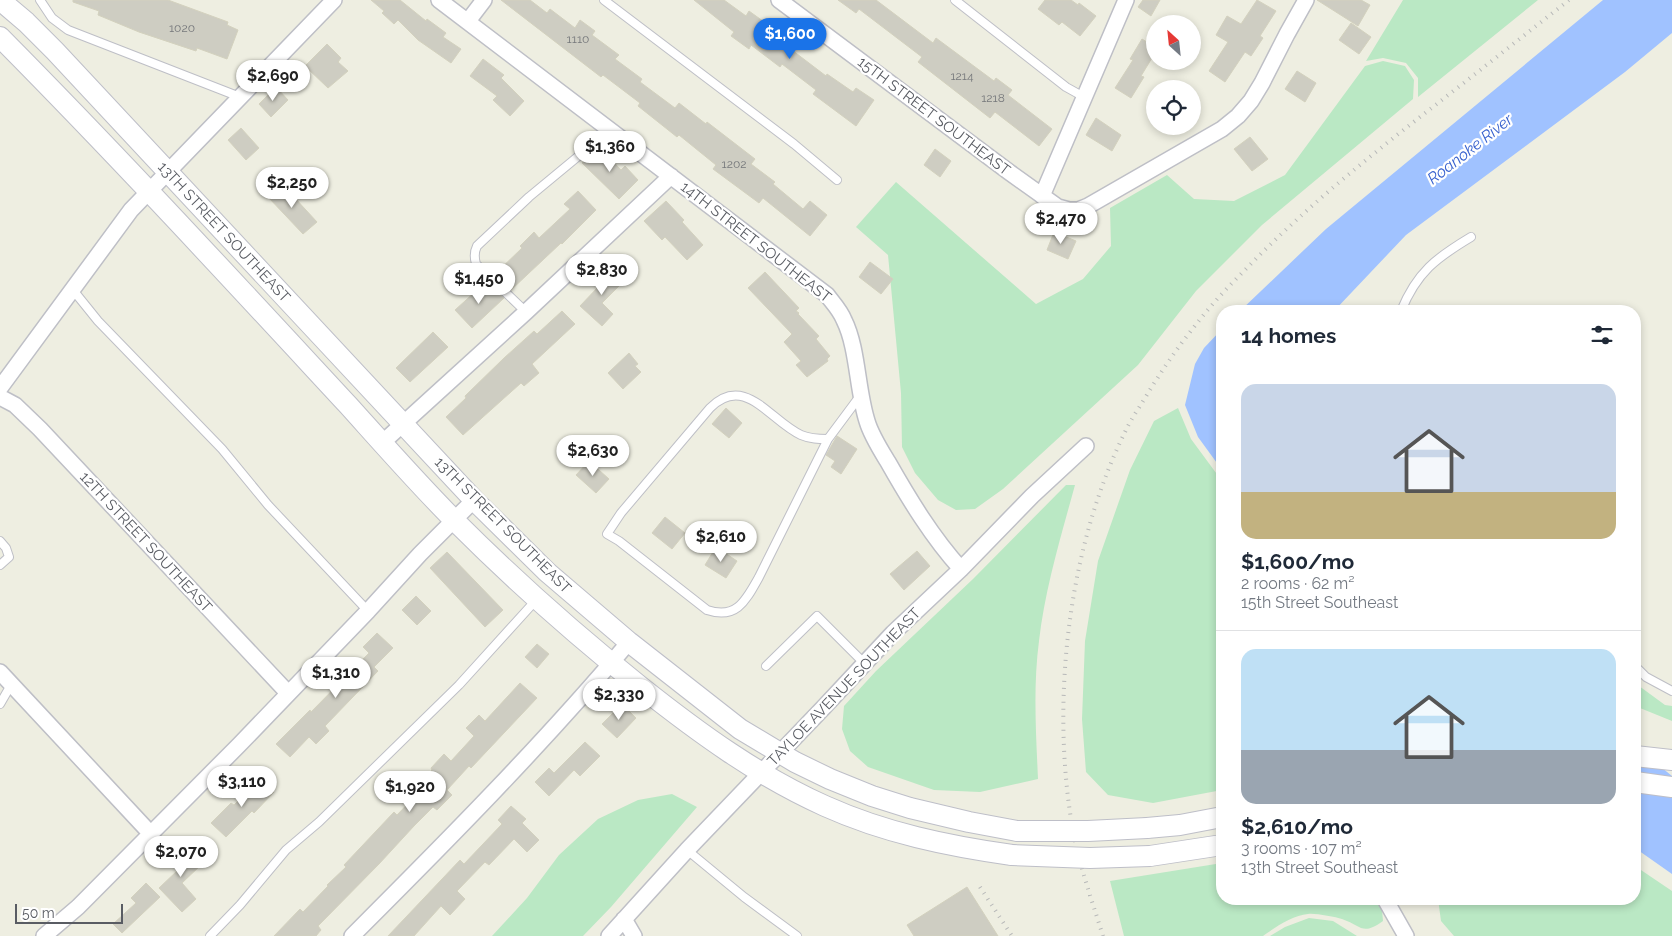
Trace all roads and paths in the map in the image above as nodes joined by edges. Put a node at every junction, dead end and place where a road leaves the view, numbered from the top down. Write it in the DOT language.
graph roads {
  1 [pos="0,0"];
  2 [pos="40,0"];
  3 [pos="334,0"];
  4 [pos="439,0"];
  5 [pos="484,0"];
  6 [pos="604,0"];
  7 [pos="779,0"];
  8 [pos="955,0"];
  9 [pos="1125,0"];
  10 [pos="1306,0"];
  11 [pos="468,21"];
  12 [pos="0,37"];
  13 [pos="240,97"];
  14 [pos="1084,97"];
  15 [pos="610,130"];
  16 [pos="168,172"];
  17 [pos="671,176"];
  18 [pos="837,180"];
  19 [pos="148,191"];
  20 [pos="1042,196"];
  21 [pos="1471,237"];
  22 [pos="72,290"];
  23 [pos="1403,305"];
  24 [pos="526,312"];
  25 [pos="0,388"];
  26 [pos="861,394"];
  27 [pos="0,397"];
  28 [pos="403,425"];
  29 [pos="828,439"];
  30 [pos="382,444"];
  31 [pos="1086,446"];
  32 [pos="474,500"];
  33 [pos="454,520"];
  34 [pos="0,540"];
  35 [pos="0,565"];
  36 [pos="960,570"];
  37 [pos="537,599"];
  38 [pos="368,611"];
  39 [pos="629,642"];
  40 [pos="611,663"];
  41 [pos="865,664"];
  42 [pos="766,666"];
  43 [pos="0,672"];
  44 [pos="1641,673"];
  45 [pos="11,685"];
  46 [pos="1672,691"];
  47 [pos="288,693"];
  48 [pos="0,704"];
  49 [pos="780,753"];
  50 [pos="1641,757"];
  51 [pos="1672,760"];
  52 [pos="761,773"];
  53 [pos="1641,783"];
  54 [pos="1672,787"];
  55 [pos="1216,817"];
  56 [pos="151,834"];
  57 [pos="1216,845"];
  58 [pos="687,850"];
  59 [pos="1388,905"];
  60 [pos="624,919"];
  61 [pos="44,936"];
  62 [pos="210,936"];
  63 [pos="352,936"];
  64 [pos="609,936"];
  65 [pos="634,936"];
  66 [pos="797,936"];
  67 [pos="1406,936"];
  1 -- 16 [label="main road, 13TH STREET SOUTHEAST"];
  2 -- 13 [label="lane"];
  3 -- 13 [label="street"];
  4 -- 11 [label="street, 14TH STREET SOUTHEAST"];
  5 -- 11 [label="street"];
  6 -- 18 [label="lane"];
  7 -- 20 [label="street, 15TH STREET SOUTHEAST"];
  8 -- 14 [label="lane"];
  9 -- 14 [label="street"];
  10 -- 20 [label="street, 15TH STREET SOUTHEAST"];
  11 -- 15 [label="street, 14TH STREET SOUTHEAST"];
  12 -- 19 [label="main road, 13TH STREET SOUTHEAST"];
  13 -- 16 [label="street"];
  14 -- 20 [label="street"];
  15 -- 17 [label="street, 14TH STREET SOUTHEAST"];
  15 -- 24 [label="lane"];
  16 -- 19 [label="street"];
  16 -- 28 [label="main road, 13TH STREET SOUTHEAST"];
  17 -- 24 [label="street"];
  17 -- 26 [label="street, 14TH STREET SOUTHEAST"];
  19 -- 22 [label="street"];
  19 -- 30 [label="main road, 13TH STREET SOUTHEAST"];
  21 -- 23 [label="lane"];
  22 -- 25 [label="street"];
  22 -- 38 [label="lane"];
  24 -- 28 [label="street"];
  26 -- 29 [label="lane"];
  26 -- 36 [label="street, 14TH STREET SOUTHEAST"];
  27 -- 47 [label="street, 12TH STREET SOUTHEAST"];
  28 -- 30 [label="street"];
  28 -- 32 [label="main road, 13TH STREET SOUTHEAST"];
  29 -- 29 [label="lane"];
  30 -- 33 [label="main road, 13TH STREET SOUTHEAST"];
  31 -- 36 [label="street, TAYLOE AVENUE SOUTHEAST"];
  32 -- 33 [label="street"];
  32 -- 39 [label="main road, 13TH STREET SOUTHEAST"];
  33 -- 37 [label="main road, 13TH STREET SOUTHEAST"];
  33 -- 38 [label="street"];
  34 -- 35 [label="lane"];
  36 -- 41 [label="street, TAYLOE AVENUE SOUTHEAST"];
  37 -- 40 [label="main road, 13TH STREET SOUTHEAST"];
  37 -- 62 [label="lane"];
  38 -- 47 [label="street"];
  39 -- 40 [label="street"];
  39 -- 49 [label="main road, 13TH STREET SOUTHEAST"];
  40 -- 52 [label="main road, 13TH STREET SOUTHEAST"];
  40 -- 63 [label="street"];
  41 -- 42 [label="lane"];
  41 -- 49 [label="street, TAYLOE AVENUE SOUTHEAST"];
  43 -- 45 [label="street"];
  44 -- 46 [label="lane"];
  45 -- 48 [label="lane"];
  45 -- 56 [label="street"];
  47 -- 56 [label="street"];
  49 -- 52 [label="street, TAYLOE AVENUE SOUTHEAST"];
  49 -- 55 [label="main road, 13TH STREET SOUTHEAST, bridge"];
  50 -- 51 [label="main road"];
  52 -- 57 [label="main road, 13TH STREET SOUTHEAST, bridge"];
  52 -- 58 [label="street, TAYLOE AVENUE SOUTHEAST"];
  53 -- 54 [label="main road"];
  56 -- 61 [label="street"];
  58 -- 60 [label="street, TAYLOE AVENUE SOUTHEAST"];
  58 -- 66 [label="lane"];
  59 -- 67 [label="street"];
  60 -- 64 [label="street, TAYLOE AVENUE SOUTHEAST"];
  60 -- 65 [label="street"];
}
